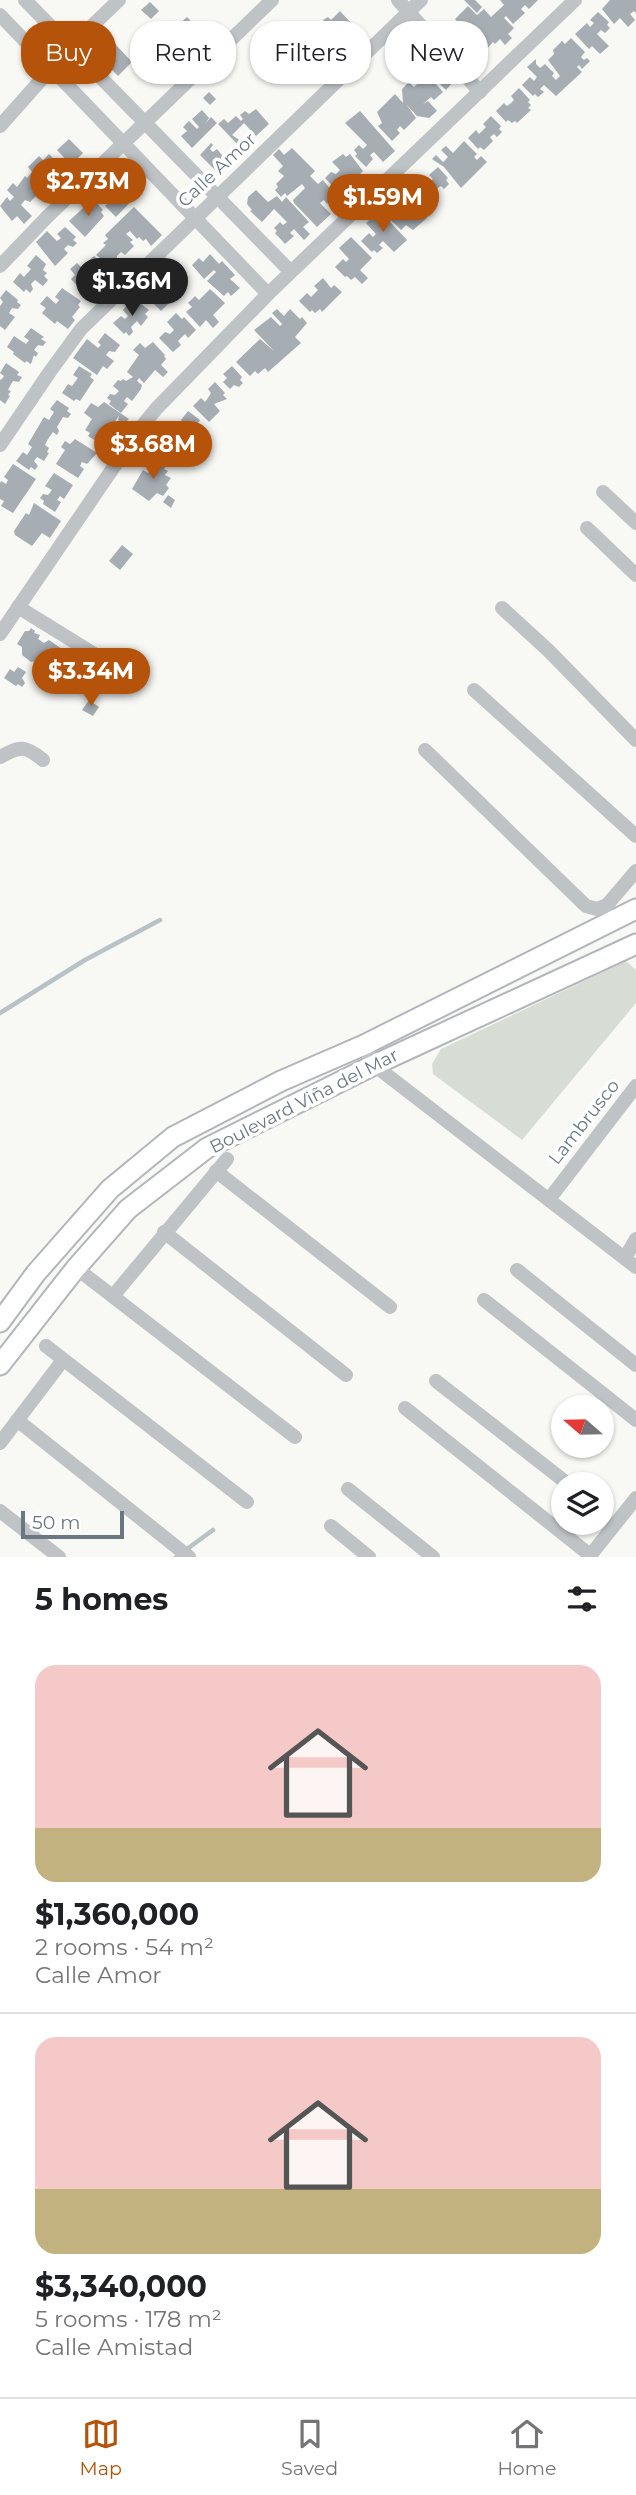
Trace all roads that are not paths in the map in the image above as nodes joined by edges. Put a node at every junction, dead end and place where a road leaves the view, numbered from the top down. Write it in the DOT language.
graph roads {
  1 [pos="25,0"];
  2 [pos="120,0"];
  3 [pos="272,0"];
  4 [pos="398,0"];
  5 [pos="422,0"];
  6 [pos="575,0"];
  7 [pos="409,12"];
  8 [pos="0,15"];
  9 [pos="46,21"];
  10 [pos="98,21"];
  11 [pos="21,36"];
  12 [pos="36,84"];
  13 [pos="67,84"];
  14 [pos="107,84"];
  15 [pos="480,92"];
  16 [pos="145,124"];
  17 [pos="0,126"];
  18 [pos="123,144"];
  19 [pos="218,197"];
  20 [pos="194,219"];
  21 [pos="0,266"];
  22 [pos="290,271"];
  23 [pos="268,293"];
  24 [pos="0,445"];
  25 [pos="603,492"];
  26 [pos="636,523"];
  27 [pos="587,528"];
  28 [pos="636,575"];
  29 [pos="18,607"];
  30 [pos="502,608"];
  31 [pos="0,634"];
  32 [pos="107,662"];
  33 [pos="474,690"];
  34 [pos="636,740"];
  35 [pos="425,750"];
  36 [pos="0,757"];
  37 [pos="43,760"];
  38 [pos="636,836"];
  39 [pos="636,872"];
  40 [pos="636,909"];
  41 [pos="636,944"];
  42 [pos="364,1045"];
  43 [pos="374,1065"];
  44 [pos="636,1086"];
  45 [pos="226,1159"];
  46 [pos="216,1171"];
  47 [pos="550,1198"];
  48 [pos="164,1232"];
  49 [pos="636,1239"];
  50 [pos="630,1263"];
  51 [pos="76,1268"];
  52 [pos="517,1270"];
  53 [pos="113,1296"];
  54 [pos="484,1300"];
  55 [pos="390,1307"];
  56 [pos="0,1322"];
  57 [pos="46,1346"];
  58 [pos="63,1360"];
  59 [pos="0,1365"];
  60 [pos="636,1365"];
  61 [pos="346,1375"];
  62 [pos="436,1381"];
  63 [pos="405,1408"];
  64 [pos="17,1420"];
  65 [pos="636,1420"];
  66 [pos="295,1437"];
  67 [pos="0,1443"];
  68 [pos="553,1472"];
  69 [pos="348,1489"];
  70 [pos="636,1498"];
  71 [pos="247,1502"];
  72 [pos="0,1511"];
  73 [pos="551,1517"];
  74 [pos="331,1526"];
  75 [pos="572,1535"];
  76 [pos="589,1556"];
  77 [pos="59,1557"];
  78 [pos="189,1557"];
  79 [pos="369,1557"];
  80 [pos="433,1557"];
  1 -- 9 [label="street"];
  2 -- 10 [label="street"];
  3 -- 16 [label="street"];
  4 -- 7 [label="street"];
  5 -- 7 [label="street, Calle Amor"];
  6 -- 15 [label="street"];
  7 -- 15 [label="street"];
  7 -- 19 [label="street, Calle Amor"];
  8 -- 11 [label="street"];
  12 -- 17 [label="street"];
  13 -- 18 [label="street"];
  14 -- 16 [label="street"];
  15 -- 22 [label="street"];
  16 -- 18 [label="street"];
  16 -- 19 [label="street"];
  18 -- 20 [label="street"];
  18 -- 21 [label="street"];
  19 -- 20 [label="street, Calle Amor"];
  19 -- 22 [label="street"];
  20 -- 23 [label="street"];
  20 -- 24 [label="street, Calle Amor"];
  22 -- 23 [label="street"];
  23 -- 29 [label="street"];
  25 -- 26 [label="street"];
  27 -- 28 [label="street"];
  29 -- 31 [label="street"];
  29 -- 32 [label="street"];
  30 -- 34 [label="street"];
  33 -- 38 [label="street"];
  35 -- 39 [label="street"];
  36 -- 37 [label="street"];
  40 -- 42 [label="street, Boulevard Viña del Mar"];
  41 -- 43 [label="street, Boulevard Viña del Mar"];
  42 -- 43 [label="street"];
  42 -- 56 [label="street, Boulevard Viña del Mar"];
  43 -- 47 [label="street"];
  43 -- 51 [label="street, Boulevard Viña del Mar"];
  44 -- 47 [label="street, Lambrusco"];
  45 -- 46 [label="street"];
  46 -- 48 [label="street"];
  46 -- 55 [label="street"];
  47 -- 50 [label="street"];
  48 -- 53 [label="street"];
  48 -- 61 [label="street"];
  49 -- 50 [label="street"];
  51 -- 53 [label="street"];
  51 -- 59 [label="street, Boulevard Viña del Mar"];
  52 -- 60 [label="street"];
  53 -- 66 [label="street"];
  54 -- 65 [label="street"];
  57 -- 58 [label="street"];
  58 -- 64 [label="street"];
  58 -- 71 [label="street"];
  62 -- 68 [label="street"];
  63 -- 73 [label="street"];
  64 -- 67 [label="street"];
  64 -- 78 [label="street"];
  69 -- 80 [label="street"];
  70 -- 76 [label="street"];
  72 -- 77 [label="street"];
  74 -- 79 [label="street"];
  75 -- 76 [label="street"];
}
